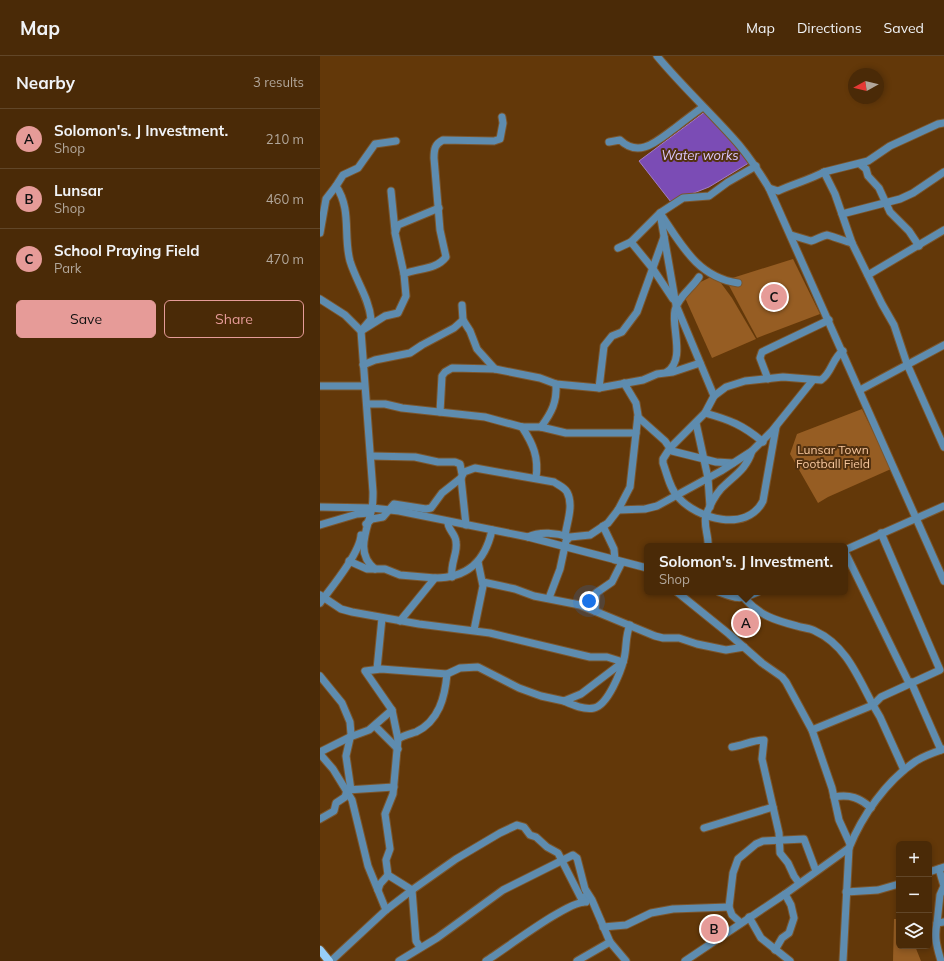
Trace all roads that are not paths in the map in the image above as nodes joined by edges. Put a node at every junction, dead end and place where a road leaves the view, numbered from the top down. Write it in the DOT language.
graph roads {
  1 [pos="657,56"];
  2 [pos="703,107"];
  3 [pos="502,117"];
  4 [pos="944,123"];
  5 [pos="396,141"];
  6 [pos="609,142"];
  7 [pos="860,164"];
  8 [pos="756,166"];
  9 [pos="824,172"];
  10 [pos="944,172"];
  11 [pos="336,186"];
  12 [pos="769,188"];
  13 [pos="391,191"];
  14 [pos="885,203"];
  15 [pos="439,208"];
  16 [pos="660,213"];
  17 [pos="842,214"];
  18 [pos="944,230"];
  19 [pos="320,233"];
  20 [pos="395,233"];
  21 [pos="665,235"];
  22 [pos="791,235"];
  23 [pos="631,242"];
  24 [pos="852,243"];
  25 [pos="919,246"];
  26 [pos="618,248"];
  27 [pos="653,270"];
  28 [pos="404,274"];
  29 [pos="868,275"];
  30 [pos="698,277"];
  31 [pos="738,283"];
  32 [pos="320,299"];
  33 [pos="462,305"];
  34 [pos="676,305"];
  35 [pos="462,320"];
  36 [pos="829,320"];
  37 [pos="361,331"];
  38 [pos="944,345"];
  39 [pos="843,351"];
  40 [pos="700,363"];
  41 [pos="907,364"];
  42 [pos="363,365"];
  43 [pos="495,369"];
  44 [pos="667,372"];
  45 [pos="768,379"];
  46 [pos="813,380"];
  47 [pos="556,384"];
  48 [pos="624,384"];
  49 [pos="320,386"];
  50 [pos="364,386"];
  51 [pos="599,388"];
  52 [pos="860,390"];
  53 [pos="714,396"];
  54 [pos="367,404"];
  55 [pos="440,412"];
  56 [pos="705,413"];
  57 [pos="638,417"];
  58 [pos="696,423"];
  59 [pos="522,427"];
  60 [pos="541,427"];
  61 [pos="776,427"];
  62 [pos="636,433"];
  63 [pos="942,437"];
  64 [pos="763,442"];
  65 [pos="944,447"];
  66 [pos="670,448"];
  67 [pos="752,451"];
  68 [pos="370,456"];
  69 [pos="703,459"];
  70 [pos="733,463"];
  71 [pos="462,476"];
  72 [pos="536,478"];
  73 [pos="708,478"];
  74 [pos="676,496"];
  75 [pos="944,506"];
  76 [pos="320,507"];
  77 [pos="710,507"];
  78 [pos="389,510"];
  79 [pos="618,510"];
  80 [pos="371,511"];
  81 [pos="706,517"];
  82 [pos="917,518"];
  83 [pos="368,521"];
  84 [pos="448,522"];
  85 [pos="320,525"];
  86 [pos="466,525"];
  87 [pos="604,526"];
  88 [pos="492,530"];
  89 [pos="881,534"];
  90 [pos="566,539"];
  91 [pos="708,543"];
  92 [pos="848,550"];
  93 [pos="848,557"];
  94 [pos="349,561"];
  95 [pos="618,561"];
  96 [pos="478,562"];
  97 [pos="644,567"];
  98 [pos="375,569"];
  99 [pos="452,577"];
  100 [pos="435,578"];
  101 [pos="944,581"];
  102 [pos="483,582"];
  103 [pos="681,595"];
  104 [pos="727,595"];
  105 [pos="751,595"];
  106 [pos="549,598"];
  107 [pos="744,598"];
  108 [pos="321,599"];
  109 [pos="595,611"];
  110 [pos="382,618"];
  111 [pos="400,621"];
  112 [pos="630,625"];
  113 [pos="474,630"];
  114 [pos="744,647"];
  115 [pos="623,662"];
  116 [pos="377,669"];
  117 [pos="942,670"];
  118 [pos="447,674"];
  119 [pos="320,676"];
  120 [pos="910,683"];
  121 [pos="564,701"];
  122 [pos="873,705"];
  123 [pos="392,710"];
  124 [pos="375,726"];
  125 [pos="812,730"];
  126 [pos="350,737"];
  127 [pos="398,739"];
  128 [pos="732,747"];
  129 [pos="398,749"];
  130 [pos="943,749"];
  131 [pos="320,753"];
  132 [pos="904,770"];
  133 [pos="394,787"];
  134 [pos="349,790"];
  135 [pos="834,797"];
  136 [pos="773,807"];
  137 [pos="871,808"];
  138 [pos="320,819"];
  139 [pos="704,828"];
  140 [pos="780,839"];
  141 [pos="849,846"];
  142 [pos="562,860"];
  143 [pos="941,868"];
  144 [pos="816,871"];
  145 [pos="388,875"];
  146 [pos="800,883"];
  147 [pos="896,885"];
  148 [pos="378,890"];
  149 [pos="412,890"];
  150 [pos="846,892"];
  151 [pos="587,894"];
  152 [pos="785,894"];
  153 [pos="583,902"];
  154 [pos="593,904"];
  155 [pos="729,907"];
  156 [pos="386,910"];
  157 [pos="749,917"];
  158 [pos="741,923"];
  159 [pos="941,923"];
  160 [pos="603,927"];
  161 [pos="610,942"];
  162 [pos="420,947"];
  163 [pos="320,950"];
  164 [pos="775,950"];
  165 [pos="330,961"];
  166 [pos="399,961"];
  167 [pos="486,961"];
  168 [pos="577,961"];
  169 [pos="626,961"];
  170 [pos="685,961"];
  171 [pos="790,961"];
  172 [pos="843,961"];
  173 [pos="941,961"];
  1 -- 2 [label="street"];
  2 -- 6 [label="street"];
  2 -- 8 [label="street"];
  3 -- 15 [label="street"];
  4 -- 7 [label="street"];
  5 -- 11 [label="street"];
  7 -- 9 [label="street"];
  7 -- 14 [label="street"];
  8 -- 12 [label="street"];
  8 -- 16 [label="street"];
  9 -- 12 [label="street"];
  9 -- 17 [label="street"];
  10 -- 14 [label="street"];
  11 -- 19 [label="street"];
  11 -- 37 [label="street"];
  12 -- 22 [label="street"];
  13 -- 20 [label="street"];
  14 -- 17 [label="street"];
  14 -- 25 [label="street"];
  15 -- 20 [label="street"];
  15 -- 28 [label="street"];
  16 -- 21 [label="street"];
  16 -- 23 [label="street"];
  16 -- 31 [label="street"];
  17 -- 24 [label="street"];
  18 -- 25 [label="street"];
  20 -- 28 [label="street"];
  21 -- 27 [label="street"];
  21 -- 34 [label="street"];
  22 -- 24 [label="street"];
  22 -- 36 [label="street"];
  23 -- 26 [label="street"];
  23 -- 27 [label="street"];
  24 -- 29 [label="street"];
  25 -- 29 [label="street"];
  27 -- 34 [label="street"];
  27 -- 51 [label="street"];
  28 -- 37 [label="street"];
  29 -- 41 [label="street"];
  30 -- 34 [label="street"];
  32 -- 37 [label="street"];
  33 -- 35 [label="street"];
  34 -- 40 [label="street"];
  34 -- 44 [label="street"];
  35 -- 42 [label="street"];
  35 -- 43 [label="street"];
  36 -- 39 [label="street"];
  36 -- 45 [label="street"];
  37 -- 42 [label="street"];
  38 -- 41 [label="street"];
  39 -- 46 [label="street"];
  39 -- 52 [label="street"];
  40 -- 44 [label="street"];
  40 -- 53 [label="street"];
  41 -- 52 [label="street"];
  41 -- 63 [label="street"];
  42 -- 50 [label="street"];
  43 -- 47 [label="street"];
  43 -- 55 [label="street"];
  44 -- 48 [label="street"];
  45 -- 46 [label="street"];
  45 -- 53 [label="street"];
  46 -- 61 [label="street"];
  47 -- 51 [label="street"];
  47 -- 60 [label="street"];
  48 -- 51 [label="street"];
  48 -- 57 [label="street"];
  49 -- 50 [label="street"];
  50 -- 54 [label="street"];
  52 -- 82 [label="street"];
  53 -- 56 [label="street"];
  54 -- 55 [label="street"];
  54 -- 68 [label="street"];
  55 -- 59 [label="street"];
  56 -- 58 [label="street"];
  56 -- 64 [label="street"];
  57 -- 62 [label="street"];
  57 -- 66 [label="street"];
  58 -- 66 [label="street"];
  58 -- 69 [label="street"];
  59 -- 60 [label="street"];
  59 -- 72 [label="street"];
  60 -- 62 [label="street"];
  61 -- 64 [label="street"];
  61 -- 81 [label="street"];
  62 -- 79 [label="street"];
  63 -- 65 [label="street"];
  64 -- 67 [label="street"];
  66 -- 69 [label="street"];
  66 -- 74 [label="street"];
  67 -- 70 [label="street"];
  67 -- 77 [label="street"];
  68 -- 71 [label="street"];
  68 -- 80 [label="street"];
  69 -- 70 [label="street"];
  69 -- 73 [label="street"];
  70 -- 73 [label="street"];
  71 -- 72 [label="street"];
  71 -- 78 [label="street"];
  71 -- 86 [label="street"];
  72 -- 90 [label="street"];
  73 -- 74 [label="street"];
  73 -- 77 [label="street"];
  74 -- 79 [label="street"];
  74 -- 81 [label="street"];
  75 -- 82 [label="street"];
  76 -- 80 [label="street"];
  77 -- 81 [label="street"];
  78 -- 80 [label="street"];
  78 -- 83 [label="street"];
  78 -- 84 [label="street"];
  79 -- 87 [label="street"];
  80 -- 83 [label="street"];
  80 -- 85 [label="street"];
  81 -- 91 [label="street"];
  82 -- 89 [label="street"];
  82 -- 101 [label="street"];
  83 -- 94 [label="street"];
  83 -- 98 [label="street"];
  84 -- 86 [label="street"];
  84 -- 99 [label="street"];
  86 -- 88 [label="street"];
  87 -- 90 [label="street"];
  87 -- 95 [label="street"];
  88 -- 90 [label="street"];
  88 -- 96 [label="street"];
  89 -- 92 [label="street"];
  89 -- 117 [label="street"];
  90 -- 95 [label="street"];
  90 -- 106 [label="street"];
  93 -- 120 [label="street"];
  94 -- 98 [label="street"];
  94 -- 108 [label="street"];
  95 -- 97 [label="street"];
  95 -- 109 [label="street"];
  96 -- 99 [label="street"];
  96 -- 102 [label="street"];
  98 -- 100 [label="street"];
  99 -- 100 [label="street"];
  100 -- 111 [label="street"];
  102 -- 106 [label="street"];
  102 -- 113 [label="street"];
  103 -- 114 [label="street"];
  104 -- 107 [label="street"];
  105 -- 107 [label="street"];
  106 -- 109 [label="street"];
  107 -- 122 [label="street"];
  108 -- 110 [label="street"];
  109 -- 112 [label="street"];
  110 -- 111 [label="street"];
  110 -- 116 [label="street"];
  111 -- 113 [label="street"];
  112 -- 114 [label="street"];
  112 -- 115 [label="street"];
  113 -- 115 [label="street"];
  114 -- 125 [label="street"];
  115 -- 121 [label="street"];
  115 -- 121 [label="street"];
  116 -- 118 [label="street"];
  116 -- 123 [label="street"];
  117 -- 120 [label="street"];
  118 -- 121 [label="street"];
  118 -- 127 [label="street"];
  119 -- 126 [label="street"];
  120 -- 122 [label="street"];
  120 -- 130 [label="street"];
  122 -- 125 [label="street"];
  122 -- 132 [label="street"];
  123 -- 124 [label="street"];
  123 -- 127 [label="street"];
  124 -- 126 [label="street"];
  124 -- 129 [label="street"];
  125 -- 135 [label="street"];
  126 -- 131 [label="street"];
  126 -- 134 [label="street"];
  127 -- 129 [label="street"];
  128 -- 136 [label="street"];
  129 -- 133 [label="street"];
  130 -- 132 [label="street"];
  131 -- 134 [label="street"];
  132 -- 137 [label="street"];
  133 -- 134 [label="street"];
  133 -- 145 [label="street"];
  134 -- 138 [label="street"];
  134 -- 148 [label="street"];
  135 -- 137 [label="street"];
  135 -- 141 [label="street"];
  136 -- 139 [label="street"];
  136 -- 140 [label="street"];
  137 -- 141 [label="street"];
  140 -- 144 [label="street"];
  140 -- 146 [label="street"];
  140 -- 155 [label="street"];
  141 -- 144 [label="street"];
  141 -- 150 [label="street"];
  142 -- 149 [label="street"];
  142 -- 151 [label="street"];
  142 -- 153 [label="street"];
  142 -- 162 [label="street"];
  143 -- 159 [label="street"];
  144 -- 146 [label="street"];
  145 -- 148 [label="street"];
  145 -- 149 [label="street"];
  146 -- 152 [label="street"];
  147 -- 150 [label="street"];
  148 -- 156 [label="street"];
  149 -- 156 [label="street"];
  149 -- 162 [label="street"];
  150 -- 172 [label="street"];
  151 -- 153 [label="street"];
  151 -- 154 [label="street"];
  152 -- 157 [label="street"];
  152 -- 164 [label="street"];
  153 -- 154 [label="street"];
  153 -- 167 [label="street"];
  154 -- 160 [label="street"];
  155 -- 158 [label="street"];
  155 -- 160 [label="street"];
  156 -- 165 [label="street"];
  157 -- 158 [label="street"];
  157 -- 164 [label="street"];
  158 -- 170 [label="street"];
  159 -- 173 [label="street"];
  160 -- 161 [label="street"];
  161 -- 168 [label="street"];
  161 -- 169 [label="street"];
  162 -- 166 [label="street"];
  163 -- 165 [label="main road"];
  164 -- 171 [label="street"];
}
